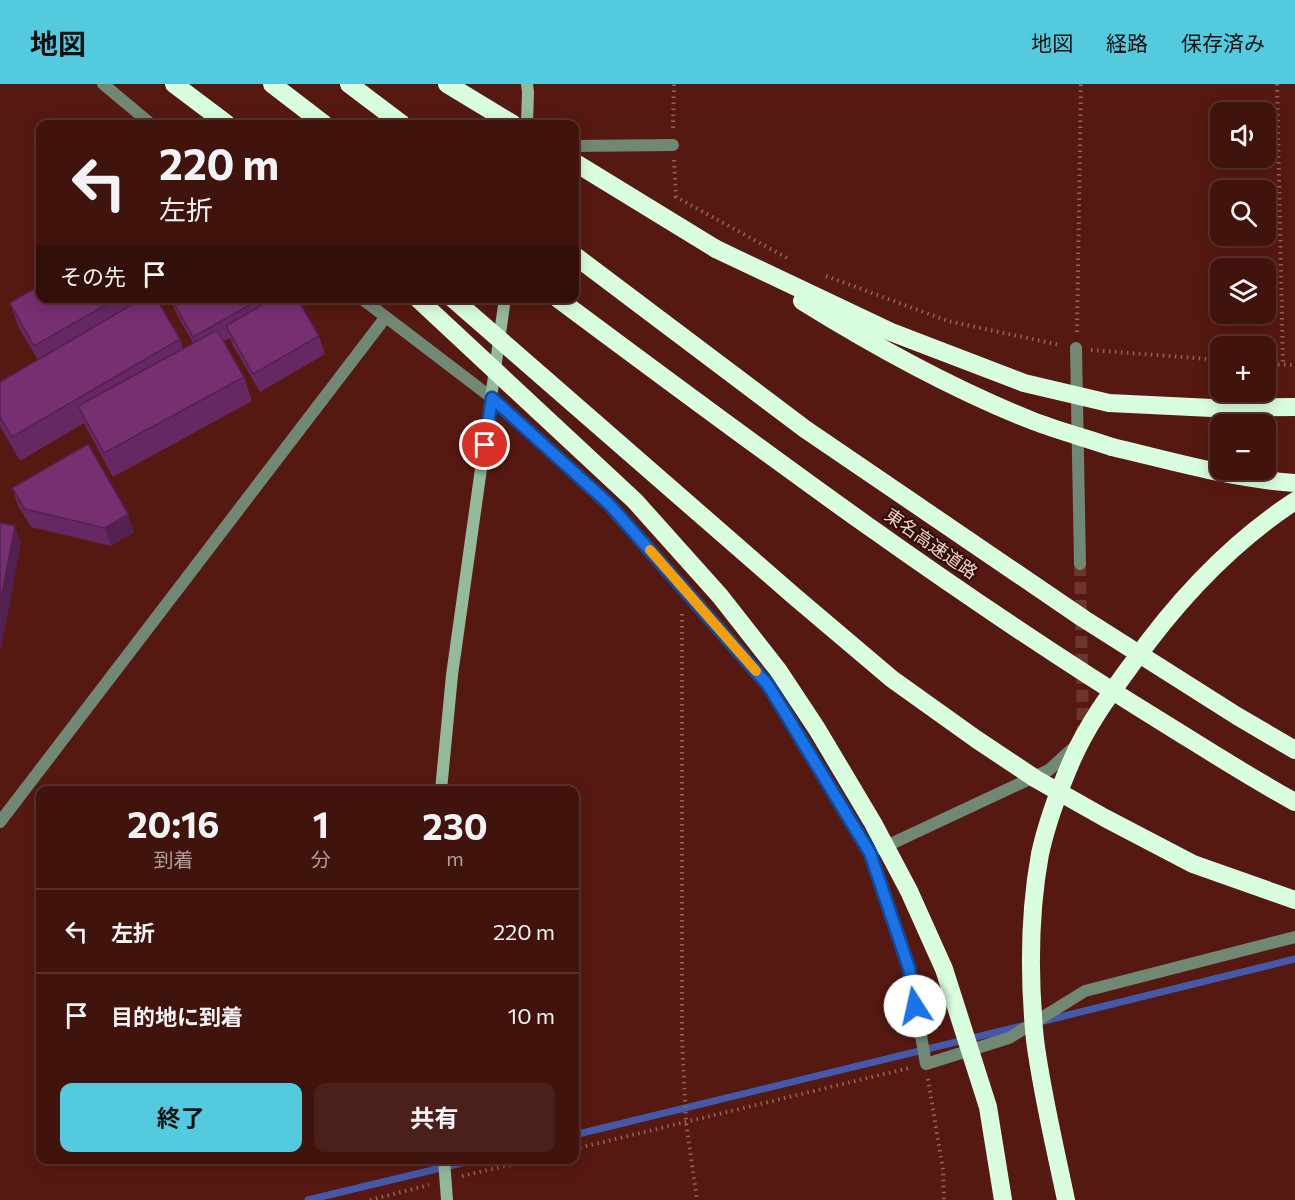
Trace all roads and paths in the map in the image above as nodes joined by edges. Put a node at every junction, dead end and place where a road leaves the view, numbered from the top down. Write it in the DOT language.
graph roads {
  1 [pos="103,84"];
  2 [pos="171,84"];
  3 [pos="272,84"];
  4 [pos="348,84"];
  5 [pos="447,84"];
  6 [pos="527,84"];
  7 [pos="674,84"];
  8 [pos="1081,84"];
  9 [pos="1277,84"];
  10 [pos="147,120"];
  11 [pos="212,120"];
  12 [pos="221,120"];
  13 [pos="319,120"];
  14 [pos="397,120"];
  15 [pos="506,120"];
  16 [pos="527,120"];
  17 [pos="673,145"];
  18 [pos="579,146"];
  19 [pos="579,165"];
  20 [pos="716,249"];
  21 [pos="579,259"];
  22 [pos="792,260"];
  23 [pos="823,275"];
  24 [pos="367,303"];
  25 [pos="422,303"];
  26 [pos="458,303"];
  27 [pos="504,303"];
  28 [pos="563,303"];
  29 [pos="385,318"];
  30 [pos="1076,348"];
  31 [pos="1210,359"];
  32 [pos="1276,365"];
  33 [pos="1283,365"];
  34 [pos="1295,365"];
  35 [pos="492,398"];
  36 [pos="1295,407"];
  37 [pos="1295,483"];
  38 [pos="1295,501"];
  39 [pos="1080,564"];
  40 [pos="682,586"];
  41 [pos="1072,749"];
  42 [pos="1295,750"];
  43 [pos="441,786"];
  44 [pos="1295,802"];
  45 [pos="0,822"];
  46 [pos="870,853"];
  47 [pos="1295,900"];
  48 [pos="1295,937"];
  49 [pos="926,1064"];
  50 [pos="686,1122"];
  51 [pos="579,1148"];
  52 [pos="444,1164"];
  53 [pos="515,1164"];
  54 [pos="445,1180"];
  55 [pos="370,1200"];
  56 [pos="447,1200"];
  57 [pos="697,1200"];
  58 [pos="944,1200"];
  59 [pos="1003,1200"];
  60 [pos="1066,1200"];
  1 -- 10 [label="street"];
  2 -- 11 [label="highway"];
  2 -- 12 [label="highway"];
  3 -- 13 [label="highway"];
  4 -- 14 [label="highway"];
  5 -- 15 [label="highway"];
  6 -- 16 [label="street"];
  7 -- 17 [label="path"];
  8 -- 30 [label="path"];
  9 -- 33 [label="path"];
  17 -- 18 [label="street"];
  17 -- 22 [label="path"];
  19 -- 20 [label="highway"];
  20 -- 36 [label="highway, bridge"];
  20 -- 37 [label="highway, bridge"];
  21 -- 42 [label="highway, 東名高速道路"];
  23 -- 30 [label="path"];
  24 -- 29 [label="street"];
  25 -- 59 [label="highway, bridge"];
  26 -- 47 [label="highway, bridge"];
  27 -- 35 [label="street"];
  28 -- 44 [label="highway, 東名高速道路"];
  29 -- 35 [label="street"];
  29 -- 45 [label="street"];
  30 -- 31 [label="path"];
  30 -- 39 [label="street"];
  32 -- 33 [label="path"];
  33 -- 34 [label="path"];
  35 -- 40 [label="street"];
  35 -- 43 [label="street"];
  38 -- 60 [label="highway, bridge"];
  40 -- 46 [label="street"];
  40 -- 50 [label="path"];
  41 -- 46 [label="street"];
  46 -- 49 [label="street"];
  48 -- 49 [label="street"];
  49 -- 50 [label="path"];
  49 -- 58 [label="path"];
  50 -- 51 [label="path"];
  50 -- 57 [label="path"];
  52 -- 54 [label="street"];
  53 -- 54 [label="path"];
  54 -- 55 [label="path"];
  54 -- 56 [label="street"];
}
